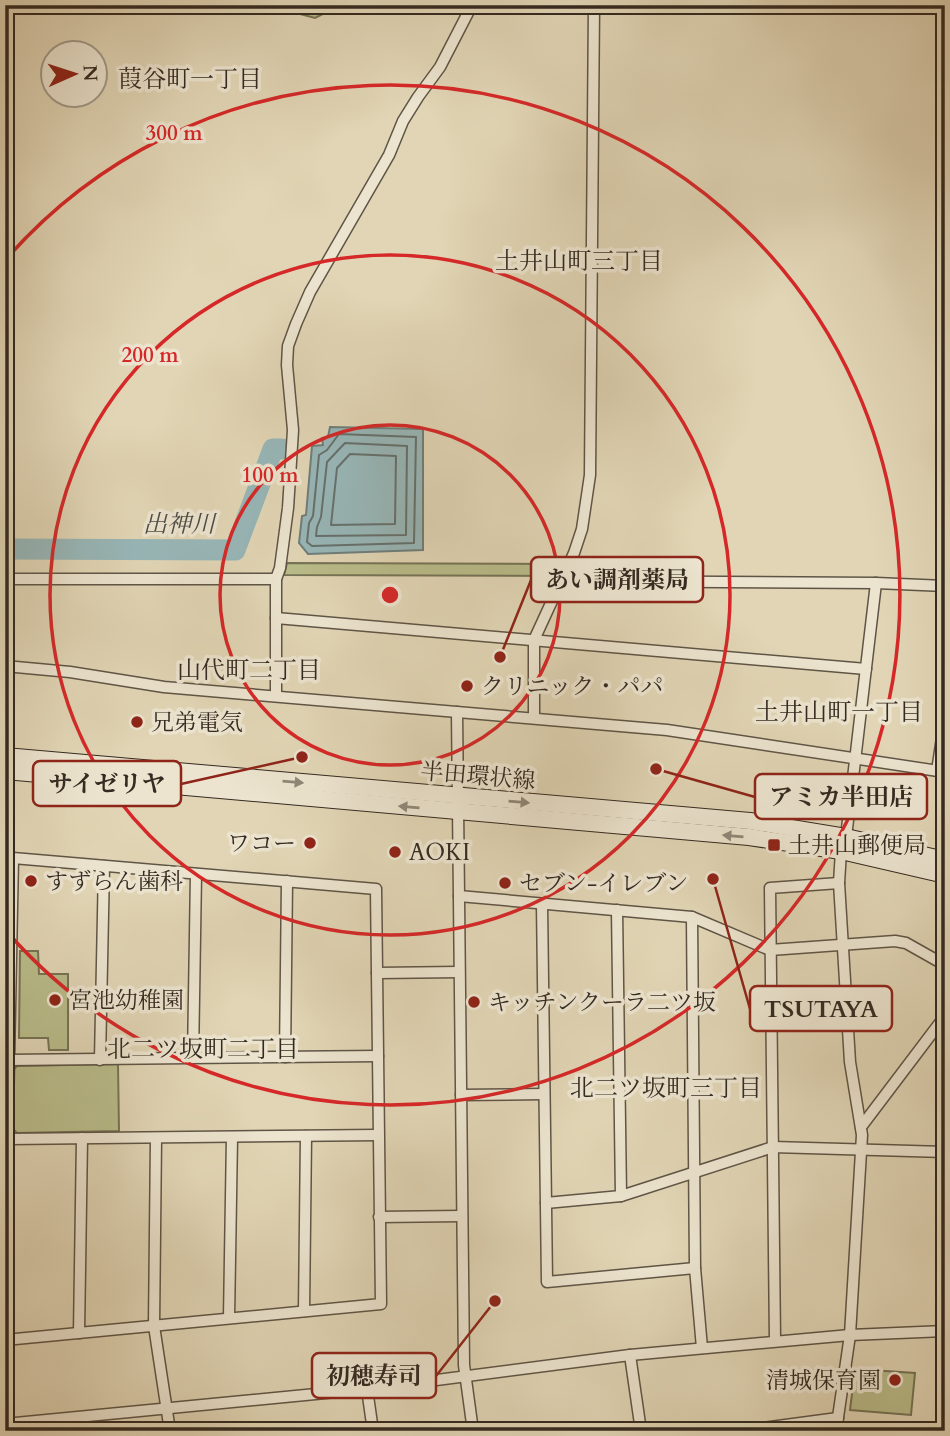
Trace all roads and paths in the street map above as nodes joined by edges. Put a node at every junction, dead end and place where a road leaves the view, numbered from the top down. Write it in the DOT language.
graph roads {
  1 [pos="472,5"];
  2 [pos="594,5"];
  3 [pos="5,579"];
  4 [pos="276,579"];
  5 [pos="562,581"];
  6 [pos="876,583"];
  7 [pos="945,586"];
  8 [pos="276,618"];
  9 [pos="534,640"];
  10 [pos="5,666"];
  11 [pos="866,669"];
  12 [pos="276,696"];
  13 [pos="457,712"];
  14 [pos="534,718"];
  15 [pos="945,718"];
  16 [pos="5,756"];
  17 [pos="855,760"];
  18 [pos="5,771"];
  19 [pos="941,771"];
  20 [pos="458,804"];
  21 [pos="843,844"];
  22 [pos="945,860"];
  23 [pos="104,866"];
  24 [pos="196,874"];
  25 [pos="945,875"];
  26 [pos="287,881"];
  27 [pos="839,883"];
  28 [pos="459,897"];
  29 [pos="542,904"];
  30 [pos="617,910"];
  31 [pos="692,917"];
  32 [pos="842,946"];
  33 [pos="770,950"];
  34 [pos="8,965"];
  35 [pos="945,965"];
  36 [pos="459,972"];
  37 [pos="377,974"];
  38 [pos="846,995"];
  39 [pos="771,1001"];
  40 [pos="945,1016"];
  41 [pos="378,1056"];
  42 [pos="285,1057"];
  43 [pos="193,1058"];
  44 [pos="9,1060"];
  45 [pos="100,1060"];
  46 [pos="544,1094"];
  47 [pos="461,1095"];
  48 [pos="861,1127"];
  49 [pos="378,1135"];
  50 [pos="306,1136"];
  51 [pos="232,1137"];
  52 [pos="82,1138"];
  53 [pos="156,1138"];
  54 [pos="8,1139"];
  55 [pos="773,1147"];
  56 [pos="860,1150"];
  57 [pos="945,1152"];
  58 [pos="695,1172"];
  59 [pos="621,1196"];
  60 [pos="546,1203"];
  61 [pos="462,1216"];
  62 [pos="379,1217"];
  63 [pos="5,1261"];
  64 [pos="695,1268"];
  65 [pos="304,1311"];
  66 [pos="229,1318"];
  67 [pos="154,1326"];
  68 [pos="945,1331"];
  69 [pos="79,1333"];
  70 [pos="850,1335"];
  71 [pos="5,1340"];
  72 [pos="775,1342"];
  73 [pos="702,1348"];
  74 [pos="631,1355"];
  75 [pos="945,1377"];
  76 [pos="465,1378"];
  77 [pos="367,1389"];
  78 [pos="167,1409"];
  79 [pos="838,1418"];
  80 [pos="5,1424"];
  81 [pos="170,1431"];
  82 [pos="373,1431"];
  83 [pos="473,1431"];
  84 [pos="641,1431"];
  85 [pos="739,1431"];
  86 [pos="836,1431"];
  87 [pos="941,1431"];
  1 -- 4 [label="street"];
  2 -- 5 [label="street"];
  3 -- 4 [label="street"];
  4 -- 8 [label="street"];
  5 -- 6 [label="street"];
  5 -- 9 [label="street"];
  6 -- 7 [label="street"];
  6 -- 11 [label="street"];
  8 -- 9 [label="street"];
  8 -- 12 [label="street"];
  9 -- 11 [label="street"];
  9 -- 14 [label="street"];
  10 -- 12 [label="street"];
  11 -- 17 [label="street"];
  12 -- 13 [label="street"];
  13 -- 14 [label="street"];
  13 -- 20 [label="street"];
  14 -- 17 [label="street"];
  15 -- 19 [label="street"];
  16 -- 20 [label="main road, 半田環状線, one-way"];
  17 -- 19 [label="street"];
  17 -- 21 [label="street"];
  20 -- 18 [label="main road, 半田環状線, one-way"];
  20 -- 21 [label="main road, 半田環状線"];
  20 -- 28 [label="street"];
  21 -- 22 [label="main road, 半田環状線"];
  21 -- 25 [label="main road, 半田環状線"];
  21 -- 27 [label="street"];
  23 -- 24 [label="street"];
  23 -- 34 [label="street"];
  23 -- 45 [label="street"];
  24 -- 26 [label="street"];
  24 -- 43 [label="street"];
  26 -- 37 [label="street"];
  26 -- 42 [label="street"];
  27 -- 32 [label="street"];
  27 -- 33 [label="street"];
  28 -- 29 [label="street"];
  28 -- 36 [label="street"];
  29 -- 30 [label="street"];
  29 -- 46 [label="street"];
  30 -- 31 [label="street"];
  30 -- 59 [label="street"];
  31 -- 33 [label="street"];
  31 -- 58 [label="street"];
  32 -- 33 [label="street"];
  32 -- 35 [label="street"];
  32 -- 38 [label="street"];
  33 -- 39 [label="street"];
  34 -- 44 [label="street"];
  36 -- 37 [label="street"];
  36 -- 47 [label="street"];
  37 -- 41 [label="street"];
  38 -- 39 [label="street"];
  38 -- 48 [label="street"];
  39 -- 55 [label="street"];
  40 -- 48 [label="street"];
  41 -- 42 [label="street"];
  41 -- 49 [label="street"];
  42 -- 43 [label="street"];
  43 -- 45 [label="street"];
  44 -- 45 [label="street"];
  44 -- 54 [label="street"];
  46 -- 47 [label="street"];
  46 -- 60 [label="street"];
  47 -- 61 [label="street"];
  48 -- 56 [label="street"];
  49 -- 50 [label="street"];
  49 -- 62 [label="street"];
  50 -- 51 [label="street"];
  50 -- 65 [label="street"];
  51 -- 53 [label="street"];
  51 -- 66 [label="street"];
  52 -- 53 [label="street"];
  52 -- 54 [label="street"];
  52 -- 69 [label="street"];
  53 -- 67 [label="street"];
  54 -- 63 [label="street"];
  55 -- 56 [label="street"];
  55 -- 58 [label="street"];
  55 -- 72 [label="street"];
  56 -- 57 [label="street"];
  56 -- 70 [label="street"];
  58 -- 59 [label="street"];
  58 -- 64 [label="street"];
  59 -- 60 [label="street"];
  60 -- 64 [label="street"];
  61 -- 62 [label="street"];
  61 -- 76 [label="street"];
  62 -- 65 [label="street"];
  64 -- 73 [label="street"];
  65 -- 66 [label="street"];
  66 -- 67 [label="street"];
  67 -- 69 [label="street"];
  67 -- 78 [label="street"];
  68 -- 70 [label="street"];
  69 -- 71 [label="street"];
  70 -- 72 [label="street"];
  70 -- 79 [label="street"];
  72 -- 73 [label="street"];
  73 -- 74 [label="street"];
  74 -- 76 [label="street"];
  74 -- 84 [label="street"];
  75 -- 87 [label="street"];
  76 -- 77 [label="street"];
  76 -- 83 [label="street"];
  77 -- 78 [label="street"];
  77 -- 82 [label="street"];
  78 -- 80 [label="street"];
  78 -- 81 [label="street"];
  79 -- 85 [label="street"];
  79 -- 86 [label="street"];
}
